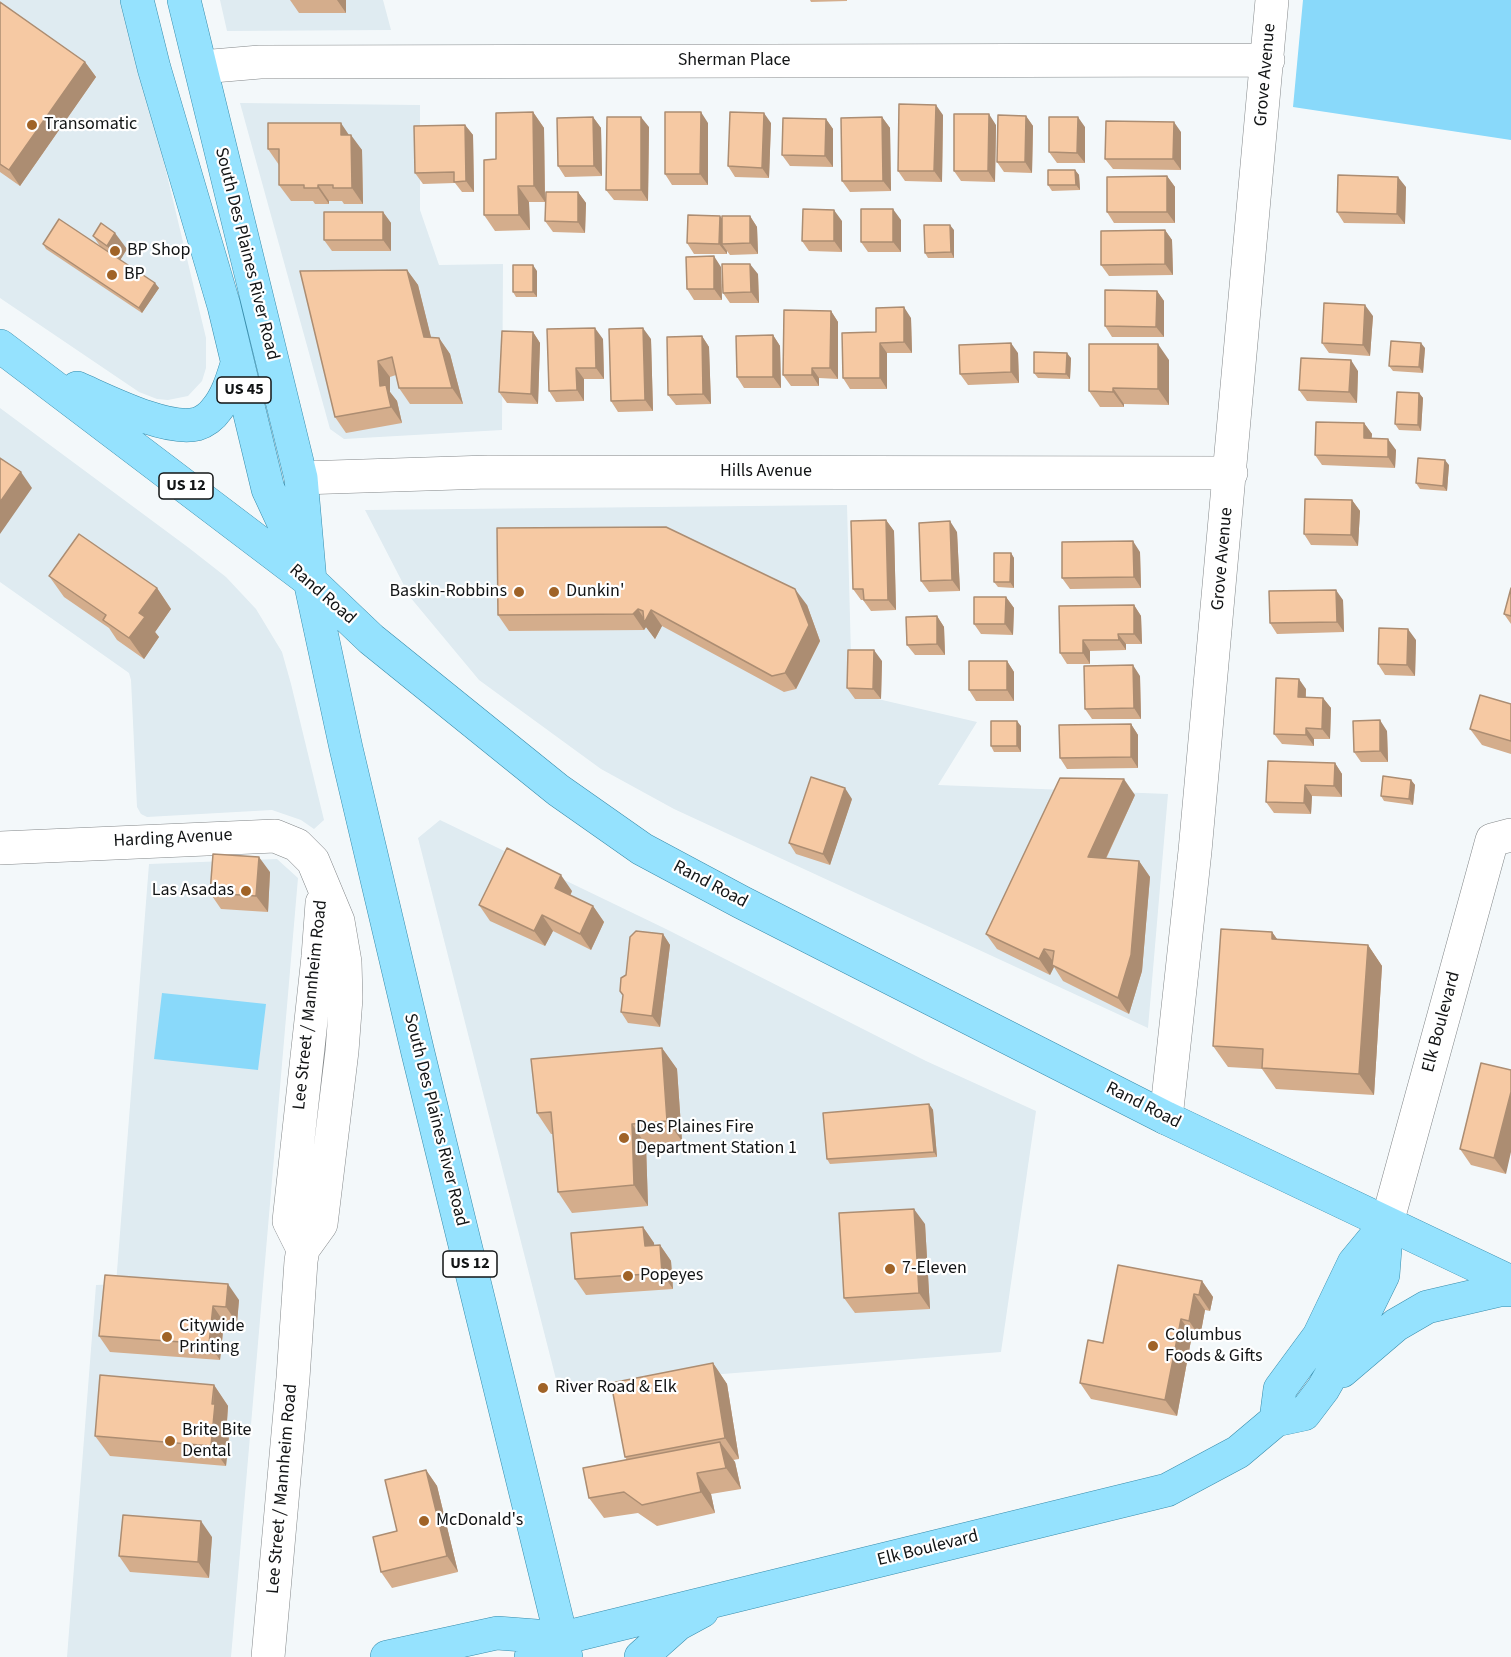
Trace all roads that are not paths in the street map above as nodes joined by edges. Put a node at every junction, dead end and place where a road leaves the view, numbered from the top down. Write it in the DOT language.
graph roads {
  1 [pos="137,0"];
  2 [pos="183,0"];
  3 [pos="1272,0"];
  4 [pos="1268,60"];
  5 [pos="201,67"];
  6 [pos="0,346"];
  7 [pos="237,364"];
  8 [pos="31,369"];
  9 [pos="1231,473"];
  10 [pos="302,478"];
  11 [pos="310,581"];
  12 [pos="1511,836"];
  13 [pos="0,848"];
  14 [pos="323,883"];
  15 [pos="1166,1118"];
  16 [pos="1387,1223"];
  17 [pos="1511,1282"];
  18 [pos="1511,1290"];
  19 [pos="1323,1389"];
  20 [pos="1276,1419"];
  21 [pos="724,1599"];
  22 [pos="564,1647"];
  23 [pos="268,1657"];
  24 [pos="387,1657"];
  25 [pos="531,1657"];
  26 [pos="641,1657"];
  1 -- 7 [label="main road, South Des Plaines River Road / US 45"];
  2 -- 5 [label="main road, South Des Plaines River Road / US 45"];
  3 -- 4 [label="street, Grove Avenue"];
  4 -- 5 [label="street, Sherman Place"];
  4 -- 9 [label="street, Grove Avenue"];
  5 -- 10 [label="main road, South Des Plaines River Road / US 45"];
  6 -- 8 [label="main road, Rand Road / US 12"];
  7 -- 8 [label="main road"];
  7 -- 11 [label="main road, South Des Plaines River Road / US 45"];
  8 -- 11 [label="main road, Rand Road / US 12"];
  9 -- 10 [label="street, Hills Avenue"];
  9 -- 15 [label="street, Grove Avenue"];
  10 -- 11 [label="main road, South Des Plaines River Road / US 45"];
  11 -- 15 [label="main road, Rand Road"];
  11 -- 22 [label="main road, South Des Plaines River Road / US 12"];
  12 -- 16 [label="street, Elk Boulevard"];
  13 -- 14 [label="street, Harding Avenue"];
  14 -- 23 [label="street, Lee Street / Mannheim Road"];
  15 -- 16 [label="main road, Rand Road"];
  16 -- 17 [label="main road, Rand Road"];
  16 -- 19 [label="main road, Elk Boulevard"];
  16 -- 20 [label="main road, Elk Boulevard"];
  18 -- 19 [label="main road"];
  19 -- 20 [label="main road, Elk Boulevard"];
  20 -- 21 [label="main road, Elk Boulevard"];
  21 -- 22 [label="main road, Elk Boulevard"];
  21 -- 26 [label="main road"];
  22 -- 24 [label="main road, Elk Boulevard"];
  22 -- 25 [label="main road, Elk Boulevard"];
}
